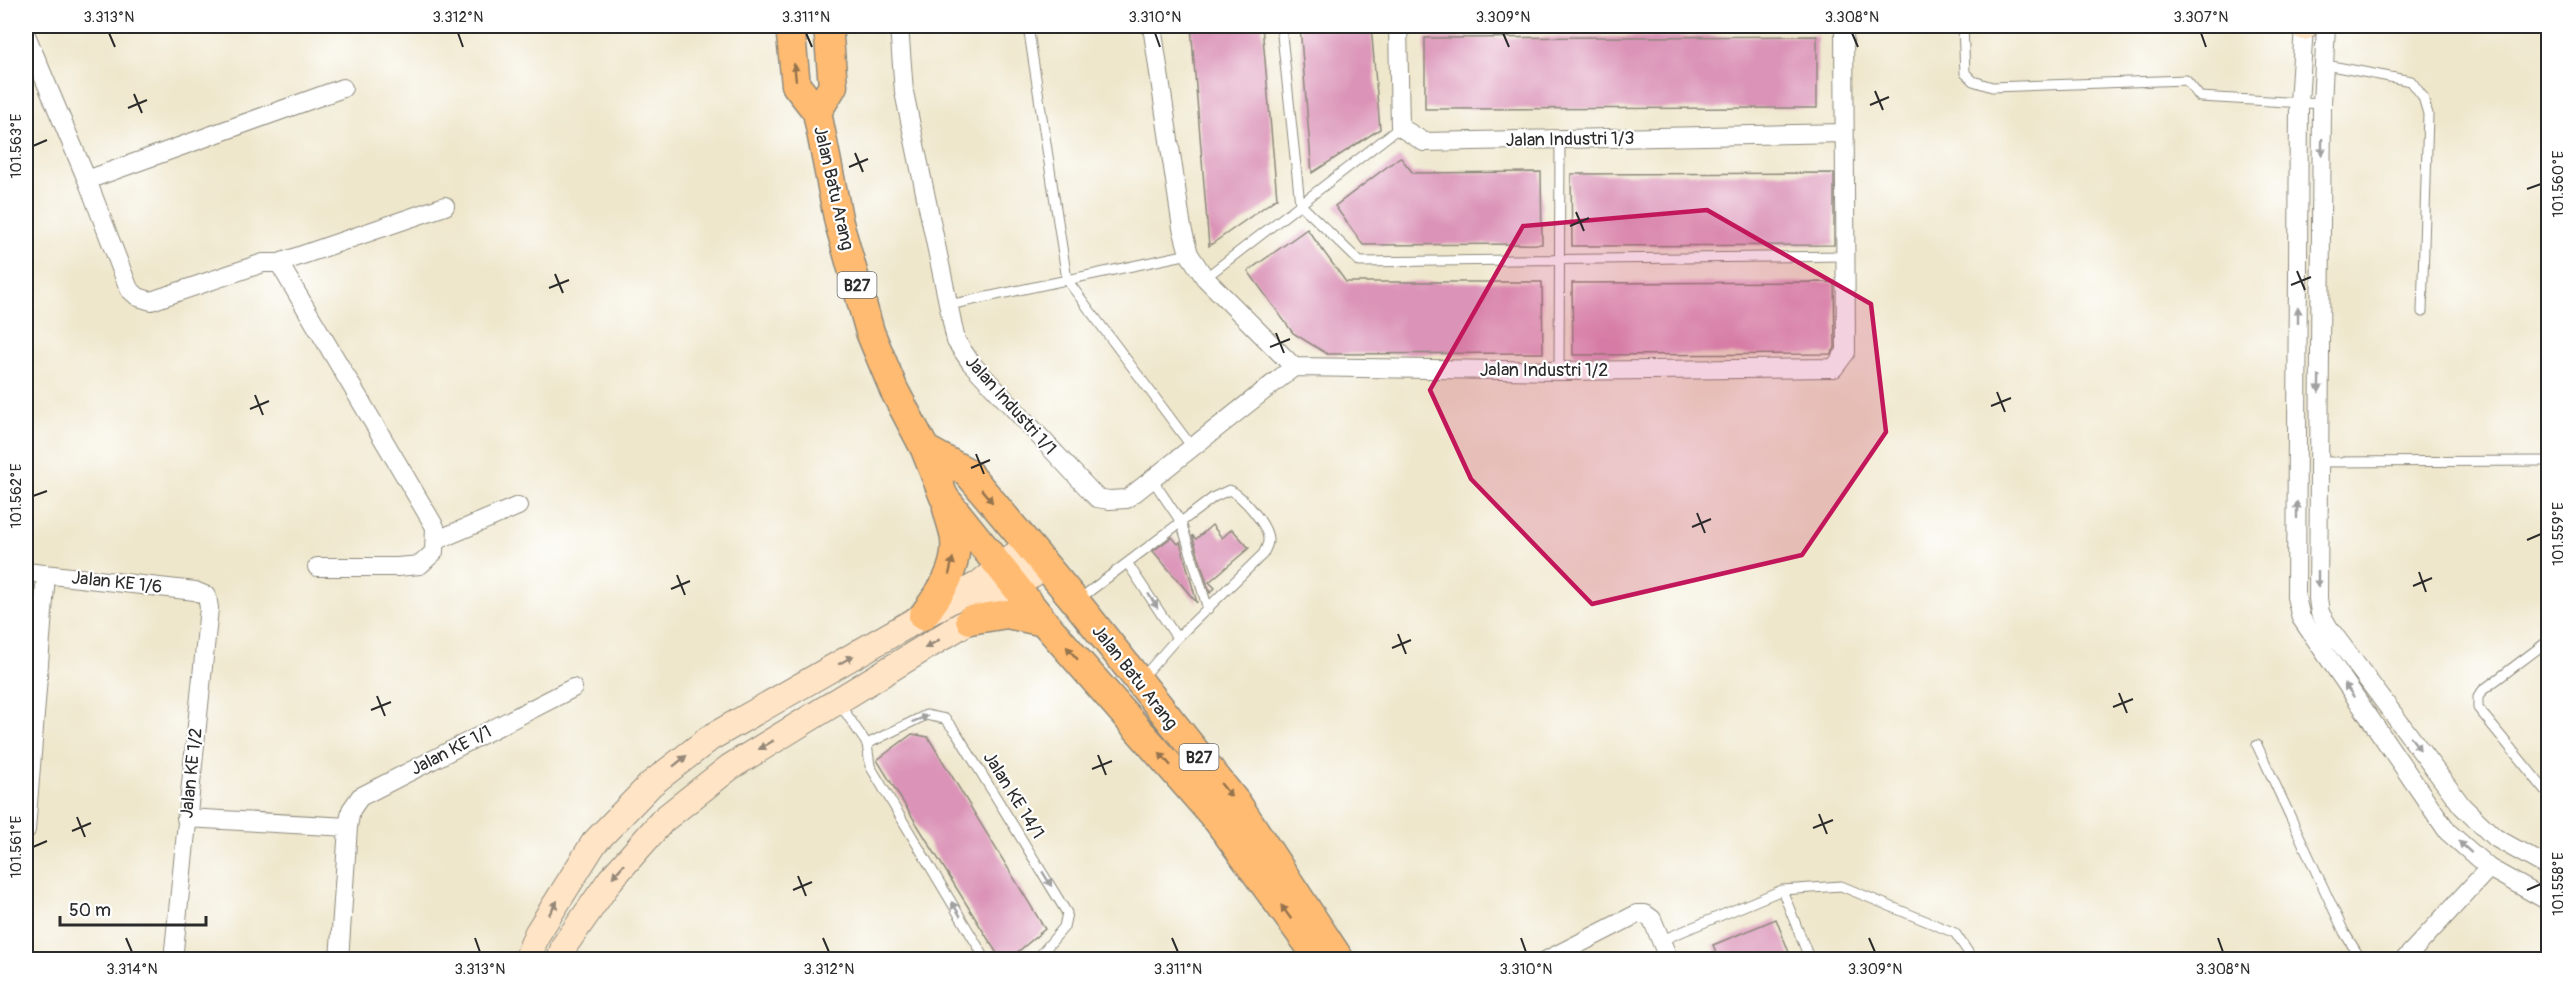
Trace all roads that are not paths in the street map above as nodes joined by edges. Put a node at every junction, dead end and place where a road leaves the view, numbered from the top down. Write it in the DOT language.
graph roads {
  1 [pos="790,26"];
  2 [pos="828,26"];
  3 [pos="899,26"];
  4 [pos="1028,26"];
  5 [pos="1152,26"];
  6 [pos="1281,26"];
  7 [pos="1398,26"];
  8 [pos="1844,26"];
  9 [pos="1963,26"];
  10 [pos="2304,26"];
  11 [pos="2326,26"];
  12 [pos="26,35"];
  13 [pos="2326,65"];
  14 [pos="343,88"];
  15 [pos="2299,103"];
  16 [pos="2322,104"];
  17 [pos="817,112"];
  18 [pos="1400,127"];
  19 [pos="1845,133"];
  20 [pos="1560,139"];
  21 [pos="87,180"];
  22 [pos="1300,204"];
  23 [pos="445,206"];
  24 [pos="1189,254"];
  25 [pos="1846,256"];
  26 [pos="1559,260"];
  27 [pos="279,263"];
  28 [pos="1205,278"];
  29 [pos="1067,280"];
  30 [pos="949,305"];
  31 [pos="2422,312"];
  32 [pos="1294,367"];
  33 [pos="1559,371"];
  34 [pos="1192,447"];
  35 [pos="925,448"];
  36 [pos="2548,461"];
  37 [pos="2318,462"];
  38 [pos="1152,478"];
  39 [pos="944,497"];
  40 [pos="518,506"];
  41 [pos="1181,522"];
  42 [pos="435,541"];
  43 [pos="1036,555"];
  44 [pos="1128,564"];
  45 [pos="317,567"];
  46 [pos="26,572"];
  47 [pos="46,574"];
  48 [pos="1007,578"];
  49 [pos="207,596"];
  50 [pos="1076,602"];
  51 [pos="1208,609"];
  52 [pos="923,616"];
  53 [pos="970,620"];
  54 [pos="1044,621"];
  55 [pos="1177,638"];
  56 [pos="2548,641"];
  57 [pos="1139,682"];
  58 [pos="573,688"];
  59 [pos="838,701"];
  60 [pos="867,744"];
  61 [pos="2257,745"];
  62 [pos="2548,794"];
  63 [pos="186,818"];
  64 [pos="348,827"];
  65 [pos="26,830"];
  66 [pos="2548,867"];
  67 [pos="2489,868"];
  68 [pos="1782,890"];
  69 [pos="2548,902"];
  70 [pos="1662,940"];
  71 [pos="174,950"];
  72 [pos="1550,959"];
  73 [pos="339,960"];
  74 [pos="526,960"];
  75 [pos="560,960"];
  76 [pos="986,960"];
  77 [pos="1036,960"];
  78 [pos="1320,960"];
  79 [pos="1340,960"];
  80 [pos="1669,960"];
  81 [pos="1810,960"];
  82 [pos="1970,960"];
  83 [pos="2364,960"];
  84 [pos="2404,960"];
  17 -- 1 [label="main road, one-way"];
  2 -- 17 [label="main road, Jalan Batu Arang"];
  3 -- 30 [label="street, Jalan Industri 1/1"];
  4 -- 29 [label="lane"];
  5 -- 24 [label="street"];
  6 -- 22 [label="lane"];
  7 -- 18 [label="street"];
  8 -- 19 [label="street, Jalan Industri 1/2"];
  9 -- 15 [label="lane"];
  10 -- 15 [label="street"];
  11 -- 13 [label="street"];
  12 -- 21 [label="street"];
  13 -- 16 [label="street"];
  13 -- 31 [label="lane"];
  14 -- 21 [label="street"];
  15 -- 16 [label="lane"];
  67 -- 15 [label="street, one-way"];
  16 -- 37 [label="street, one-way"];
  17 -- 35 [label="main road, Jalan Batu Arang / B27"];
  18 -- 20 [label="street, Jalan Industri 1/3"];
  18 -- 22 [label="lane"];
  19 -- 20 [label="street, Jalan Industri 1/3"];
  19 -- 25 [label="street, Jalan Industri 1/2"];
  20 -- 26 [label="lane"];
  21 -- 27 [label="street"];
  22 -- 26 [label="lane"];
  22 -- 28 [label="lane"];
  23 -- 27 [label="street"];
  24 -- 28 [label="street"];
  24 -- 29 [label="lane"];
  25 -- 26 [label="lane"];
  25 -- 33 [label="street, Jalan Industri 1/2"];
  26 -- 33 [label="lane"];
  27 -- 42 [label="street"];
  28 -- 32 [label="street"];
  29 -- 30 [label="lane"];
  29 -- 34 [label="lane"];
  30 -- 38 [label="street, Jalan Industri 1/1"];
  32 -- 33 [label="street, Jalan Industri 1/2"];
  32 -- 34 [label="street, Jalan Industri 1/1"];
  34 -- 38 [label="street, Jalan Industri 1/1"];
  35 -- 39 [label="main road, Jalan Batu Arang / B27"];
  35 -- 43 [label="main road, Jalan Batu Arang / B27, one-way"];
  36 -- 37 [label="lane"];
  37 -- 66 [label="street, one-way"];
  38 -- 41 [label="lane"];
  39 -- 48 [label="main road, Jalan Batu Arang / B27"];
  52 -- 39 [label="main road, one-way"];
  40 -- 42 [label="street"];
  41 -- 44 [label="lane"];
  41 -- 51 [label="lane"];
  41 -- 51 [label="lane"];
  42 -- 45 [label="street"];
  43 -- 48 [label="street"];
  43 -- 50 [label="main road, Jalan Batu Arang / B27"];
  44 -- 50 [label="lane"];
  44 -- 55 [label="lane, one-way"];
  46 -- 47 [label="street, Jalan KE 1/6"];
  47 -- 49 [label="street, Jalan KE 1/6"];
  47 -- 65 [label="street"];
  48 -- 52 [label="street"];
  48 -- 53 [label="street"];
  48 -- 54 [label="main road, Jalan Batu Arang / B27"];
  49 -- 63 [label="street, Jalan KE 1/2"];
  50 -- 57 [label="main road, Jalan Batu Arang / B27"];
  51 -- 55 [label="lane"];
  74 -- 52 [label="street, one-way"];
  53 -- 54 [label="main road"];
  53 -- 59 [label="street, one-way"];
  78 -- 54 [label="main road, Jalan Batu Arang / B27, one-way"];
  55 -- 57 [label="lane"];
  56 -- 62 [label="lane"];
  57 -- 79 [label="main road, Jalan Batu Arang / B27, one-way"];
  58 -- 64 [label="street, Jalan KE 1/1"];
  59 -- 60 [label="lane"];
  59 -- 75 [label="street, one-way"];
  76 -- 60 [label="lane, one-way"];
  60 -- 77 [label="lane, Jalan KE 14/1, one-way"];
  61 -- 83 [label="lane"];
  63 -- 64 [label="street"];
  63 -- 71 [label="street, Jalan KE 1/2"];
  64 -- 73 [label="street, Jalan KE 1/1"];
  67 -- 69 [label="street"];
  67 -- 84 [label="street"];
  68 -- 70 [label="lane"];
  68 -- 81 [label="lane"];
  68 -- 82 [label="lane"];
  70 -- 72 [label="street"];
  70 -- 80 [label="street"];
}
